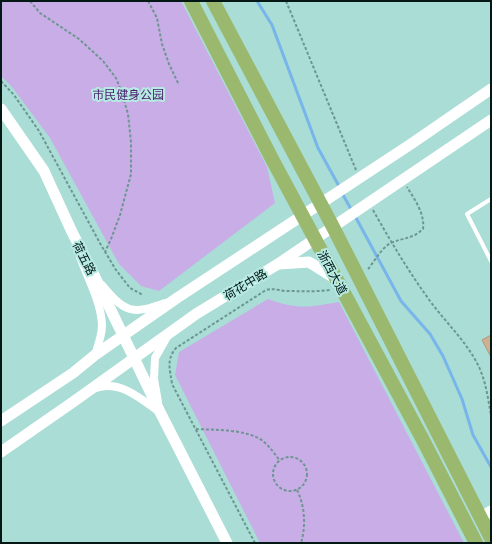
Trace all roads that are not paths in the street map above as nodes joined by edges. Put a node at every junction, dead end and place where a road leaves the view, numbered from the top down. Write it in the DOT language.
graph roads {
  1 [pos="191,1"];
  2 [pos="213,1"];
  3 [pos="491,89"];
  4 [pos="1,109"];
  5 [pos="491,120"];
  6 [pos="491,199"];
  7 [pos="320,203"];
  8 [pos="302,216"];
  9 [pos="333,227"];
  10 [pos="72,232"];
  11 [pos="315,239"];
  12 [pos="491,261"];
  13 [pos="278,264"];
  14 [pos="93,273"];
  15 [pos="337,280"];
  16 [pos="177,298"];
  17 [pos="169,332"];
  18 [pos="123,336"];
  19 [pos="95,355"];
  20 [pos="134,358"];
  21 [pos="89,390"];
  22 [pos="160,412"];
  23 [pos="1,421"];
  24 [pos="1,452"];
  25 [pos="486,514"];
  26 [pos="491,538"];
  27 [pos="227,543"];
  28 [pos="476,543"];
  1 -- 8 [label="highway, 浙西大道"];
  2 -- 7 [label="highway, 浙西大道"];
  3 -- 7 [label="main road, 荷花中路"];
  4 -- 10 [label="main road, 荷五路"];
  5 -- 9 [label="main road, 荷花中路"];
  6 -- 12 [label="lane"];
  7 -- 8 [label="main road, 荷花中路"];
  7 -- 9 [label="highway, 浙西大道"];
  8 -- 11 [label="highway, 浙西大道"];
  8 -- 16 [label="main road, 荷花中路"];
  9 -- 11 [label="main road, 荷花中路"];
  9 -- 25 [label="highway, 浙西大道"];
  10 -- 14 [label="main road, 荷五路"];
  10 -- 19 [label="street"];
  11 -- 13 [label="main road, 荷花中路"];
  11 -- 15 [label="highway, 浙西大道"];
  13 -- 15 [label="main road"];
  13 -- 17 [label="main road, 荷花中路"];
  14 -- 16 [label="street"];
  14 -- 18 [label="main road, 荷五路"];
  15 -- 28 [label="highway, 浙西大道"];
  16 -- 18 [label="main road, 荷花中路"];
  17 -- 20 [label="main road, 荷花中路"];
  17 -- 22 [label="street, 荷五路"];
  18 -- 19 [label="main road, 荷花中路"];
  18 -- 20 [label="main road, 荷五路"];
  19 -- 23 [label="main road, 荷花中路"];
  20 -- 21 [label="main road, 荷花中路"];
  20 -- 22 [label="main road, 荷五路"];
  21 -- 22 [label="street"];
  21 -- 24 [label="main road, 荷花中路"];
  22 -- 27 [label="main road, 荷五路"];
  25 -- 26 [label="highway, 浙西大道"];
}
